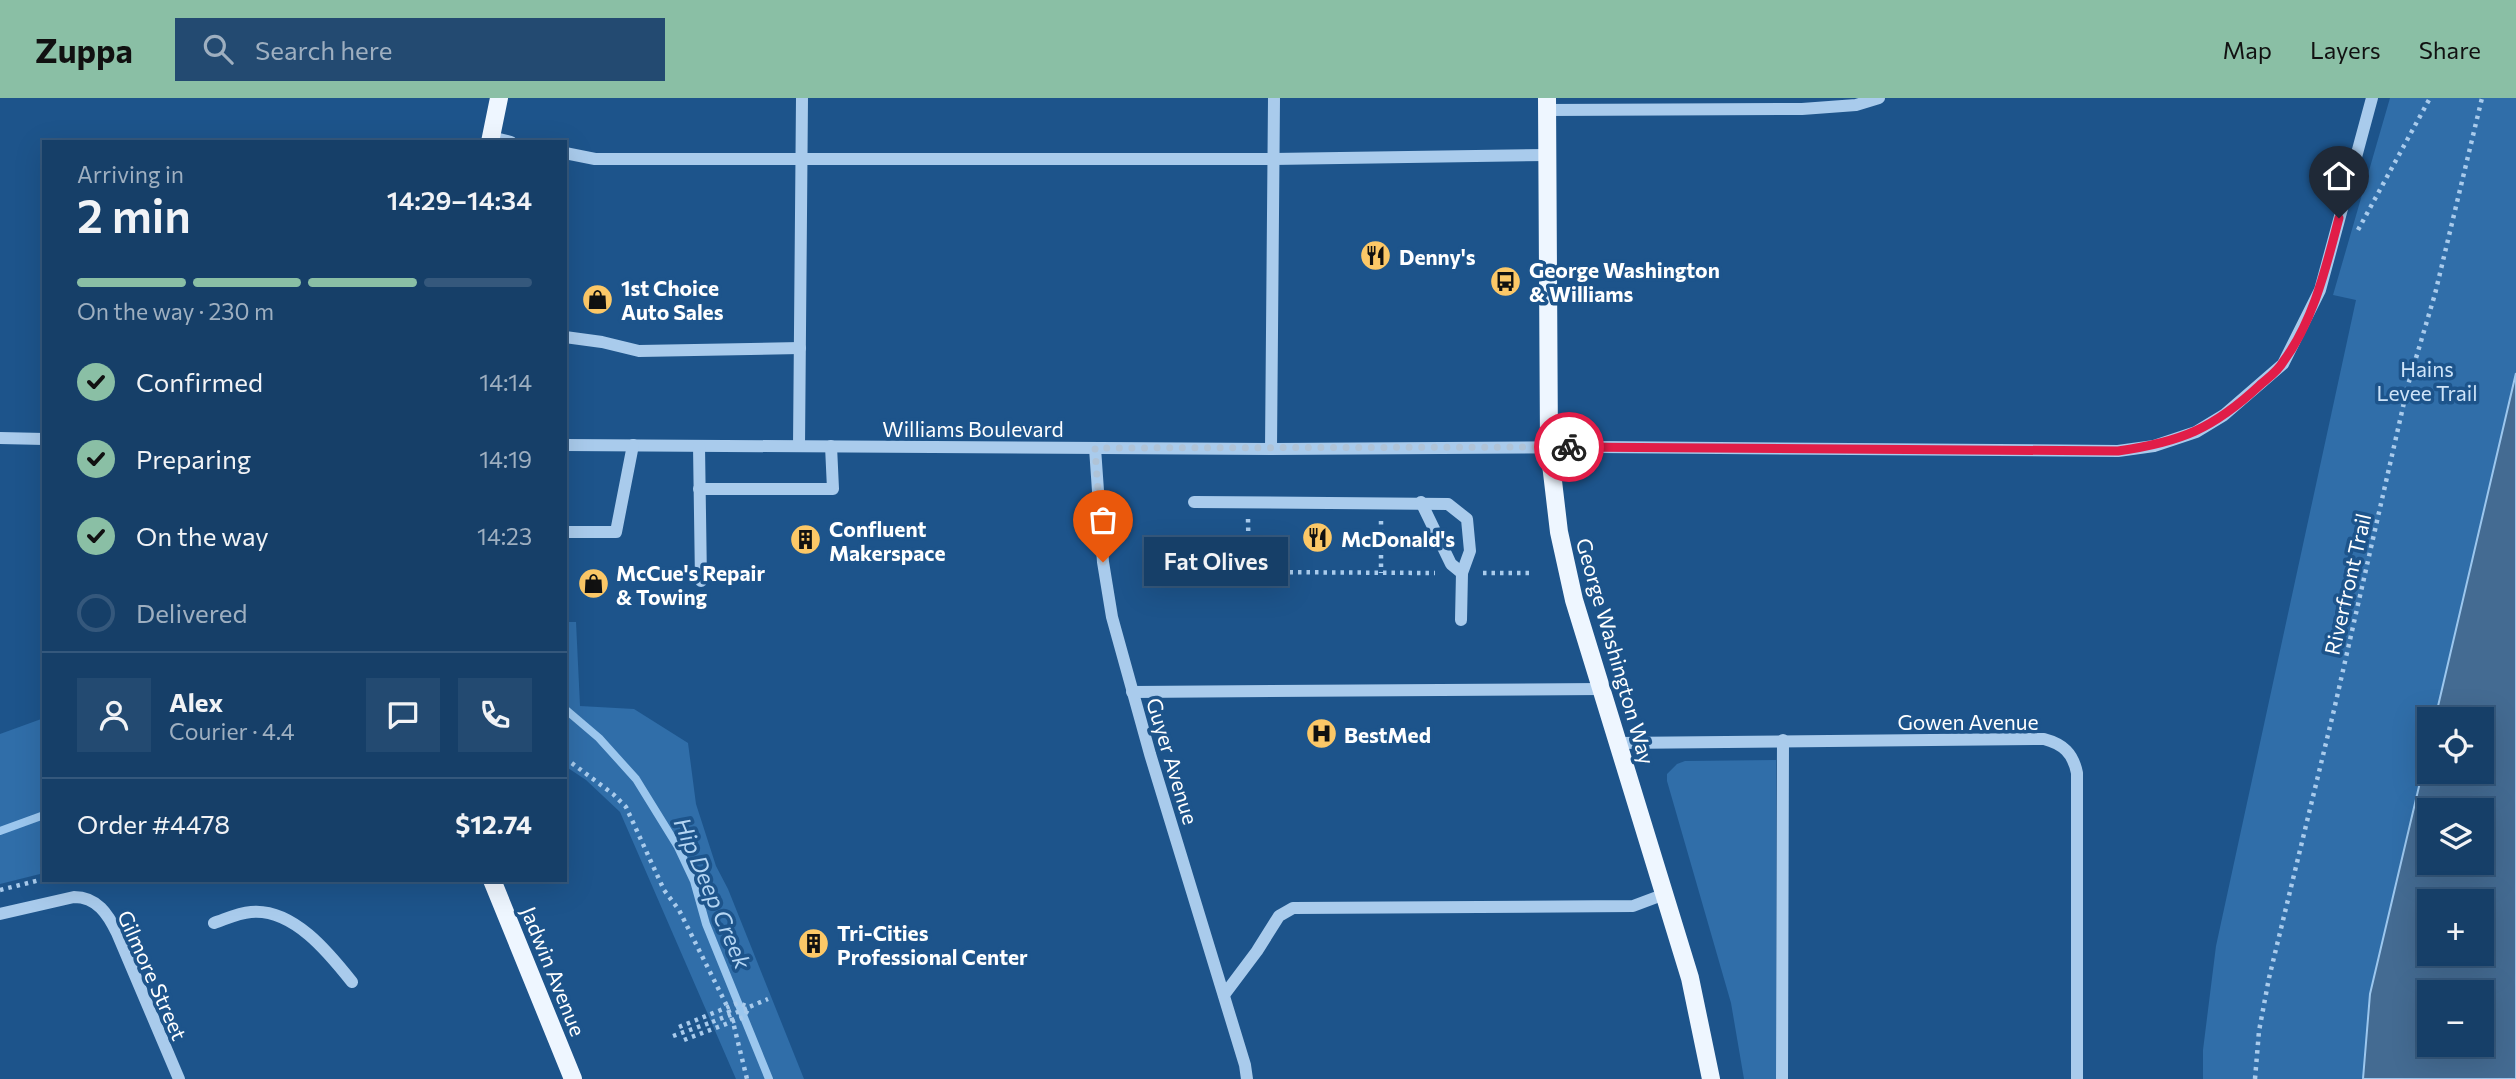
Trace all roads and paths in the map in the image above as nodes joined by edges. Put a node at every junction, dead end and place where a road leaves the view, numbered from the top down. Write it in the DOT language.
graph roads {
  1 [pos="499,98"];
  2 [pos="802,98"];
  3 [pos="1273,98"];
  4 [pos="1879,98"];
  5 [pos="2372,98"];
  6 [pos="2430,98"];
  7 [pos="2482,98"];
  8 [pos="1547,104"];
  9 [pos="491,140"];
  10 [pos="567,153"];
  11 [pos="1547,155"];
  12 [pos="802,159"];
  13 [pos="1273,159"];
  14 [pos="2355,236"];
  15 [pos="567,337"];
  16 [pos="800,348"];
  17 [pos="0,438"];
  18 [pos="42,439"];
  19 [pos="567,445"];
  20 [pos="633,445"];
  21 [pos="699,446"];
  22 [pos="799,446"];
  23 [pos="831,446"];
  24 [pos="1549,447"];
  25 [pos="1095,448"];
  26 [pos="1271,449"];
  27 [pos="699,489"];
  28 [pos="1194,502"];
  29 [pos="1421,502"];
  30 [pos="1243,513"];
  31 [pos="1381,516"];
  32 [pos="567,532"];
  33 [pos="1381,573"];
  34 [pos="1445,573"];
  35 [pos="1462,573"];
  36 [pos="1478,573"];
  37 [pos="1529,573"];
  38 [pos="701,581"];
  39 [pos="1461,620"];
  40 [pos="1601,690"];
  41 [pos="1132,692"];
  42 [pos="1783,740"];
  43 [pos="1618,743"];
  44 [pos="567,759"];
  45 [pos="42,880"];
  46 [pos="200,882"];
  47 [pos="493,882"];
  48 [pos="201,887"];
  49 [pos="0,890"];
  50 [pos="1665,894"];
  51 [pos="0,916"];
  52 [pos="214,923"];
  53 [pos="352,982"];
  54 [pos="1224,995"];
  55 [pos="768,999"];
  56 [pos="749,1007"];
  57 [pos="679,1027"];
  58 [pos="673,1036"];
  59 [pos="684,1040"];
  60 [pos="179,1079"];
  61 [pos="573,1079"];
  62 [pos="747,1079"];
  63 [pos="1247,1079"];
  64 [pos="1711,1079"];
  65 [pos="1782,1079"];
  66 [pos="2077,1079"];
  67 [pos="2255,1079"];
  1 -- 9 [label="main road"];
  2 -- 12 [label="street"];
  3 -- 13 [label="street"];
  4 -- 8 [label="street"];
  5 -- 24 [label="street, Williams Boulevard"];
  6 -- 14 [label="path"];
  7 -- 67 [label="path, Riverfront Trail"];
  8 -- 11 [label="main road, George Washington Way"];
  10 -- 12 [label="street"];
  11 -- 13 [label="street"];
  11 -- 24 [label="main road, George Washington Way"];
  12 -- 13 [label="street"];
  12 -- 16 [label="street"];
  13 -- 26 [label="street"];
  15 -- 16 [label="street"];
  16 -- 22 [label="street"];
  17 -- 18 [label="street"];
  19 -- 20 [label="street, Williams Boulevard"];
  20 -- 21 [label="street, Williams Boulevard"];
  20 -- 32 [label="street"];
  21 -- 22 [label="street, Williams Boulevard"];
  21 -- 27 [label="street"];
  22 -- 23 [label="street, Williams Boulevard"];
  23 -- 25 [label="street, Williams Boulevard"];
  23 -- 27 [label="street"];
  24 -- 26 [label="street, Williams Boulevard"];
  24 -- 40 [label="main road, George Washington Way"];
  25 -- 26 [label="street, Williams Boulevard"];
  25 -- 41 [label="street, Guyer Avenue"];
  27 -- 38 [label="street"];
  28 -- 29 [label="street"];
  29 -- 35 [label="street"];
  29 -- 35 [label="street"];
  30 -- 33 [label="path"];
  31 -- 33 [label="path"];
  33 -- 34 [label="path"];
  35 -- 39 [label="street"];
  36 -- 37 [label="path"];
  40 -- 41 [label="street"];
  40 -- 43 [label="main road, George Washington Way"];
  41 -- 54 [label="street, Guyer Avenue"];
  42 -- 43 [label="street, Gowen Avenue"];
  42 -- 65 [label="street"];
  42 -- 66 [label="street, Gowen Avenue"];
  43 -- 50 [label="main road, George Washington Way"];
  44 -- 62 [label="path"];
  45 -- 49 [label="path"];
  46 -- 48 [label="path"];
  47 -- 61 [label="main road, Jadwin Avenue"];
  50 -- 54 [label="street"];
  50 -- 64 [label="main road, George Washington Way"];
  51 -- 60 [label="street, Gilmore Street"];
  52 -- 53 [label="street"];
  54 -- 63 [label="street, Guyer Avenue"];
  55 -- 56 [label="path, bridge"];
  56 -- 57 [label="path, bridge"];
  56 -- 58 [label="path, bridge"];
  56 -- 59 [label="path, bridge"];
}
